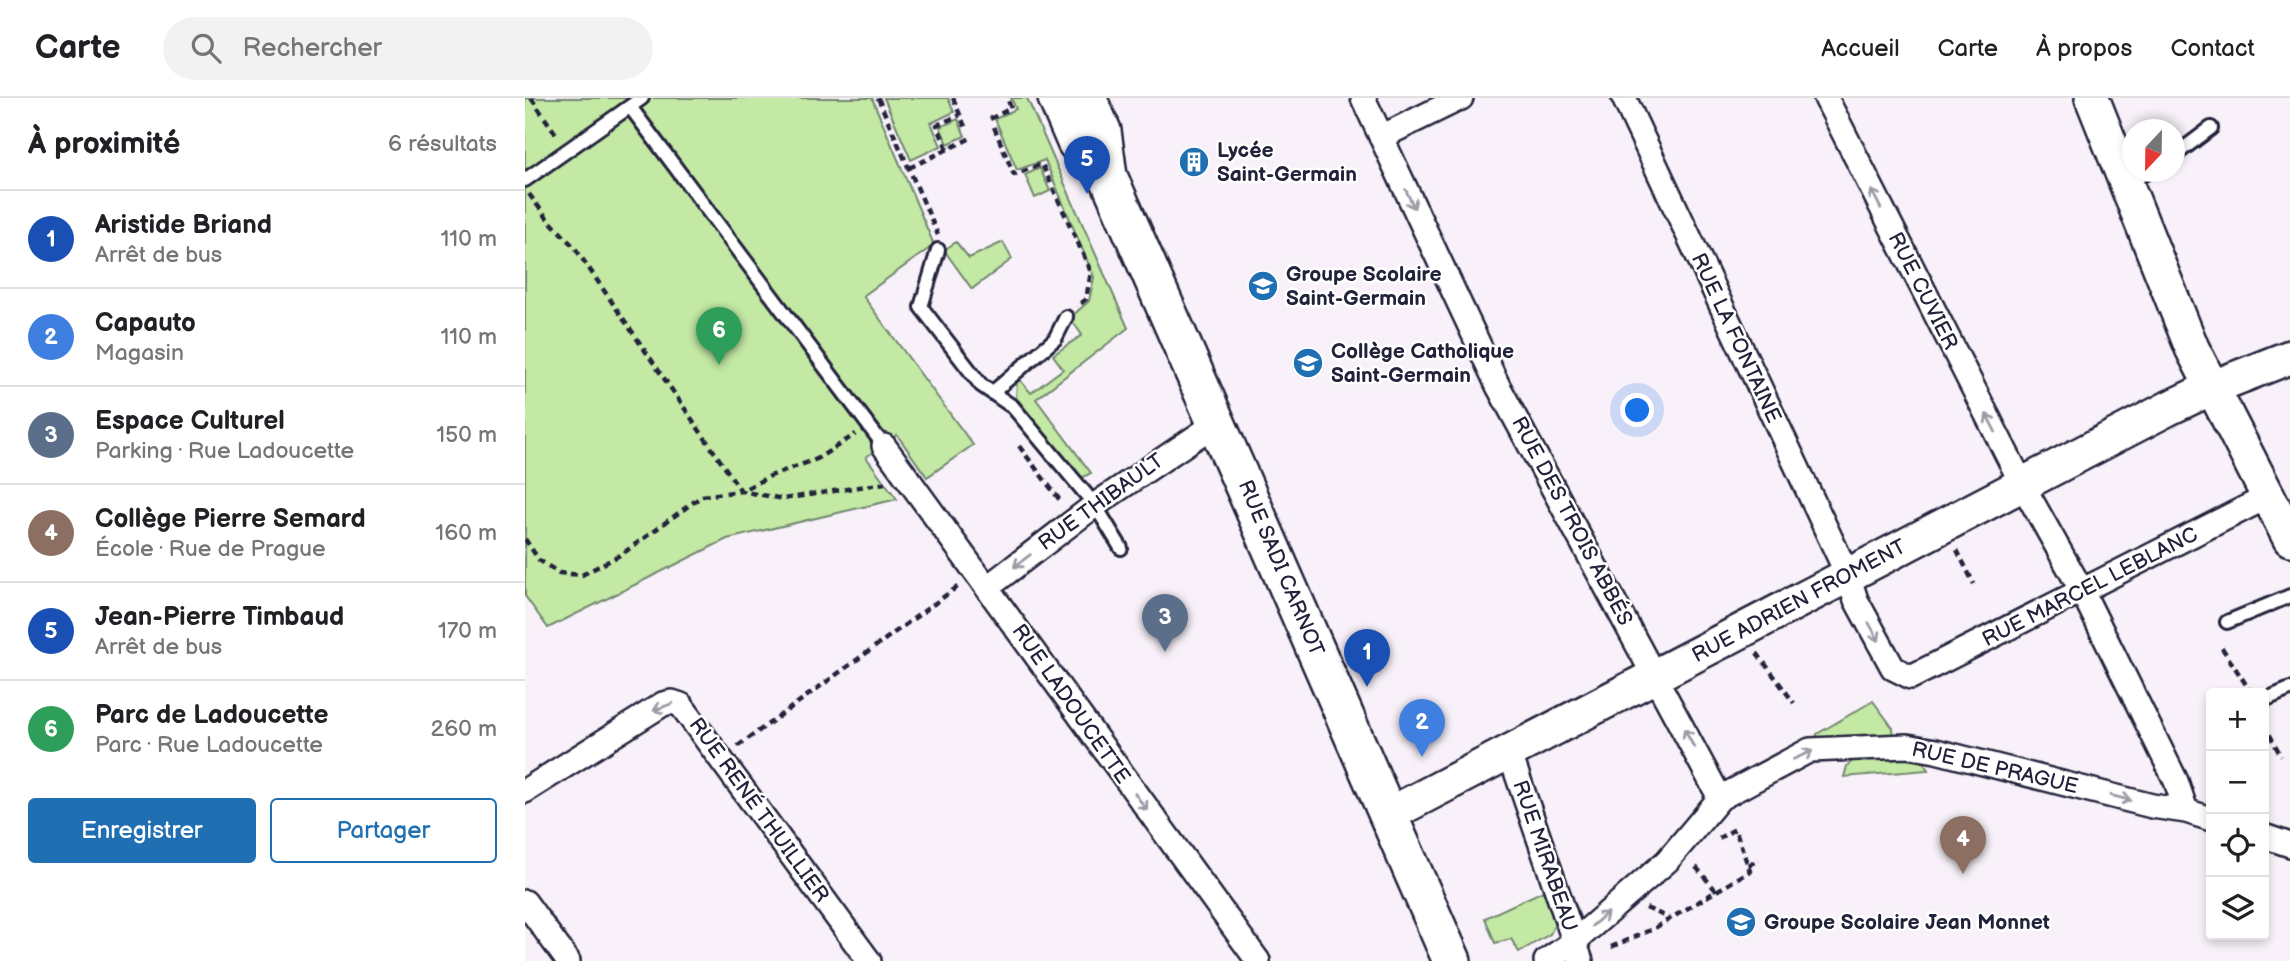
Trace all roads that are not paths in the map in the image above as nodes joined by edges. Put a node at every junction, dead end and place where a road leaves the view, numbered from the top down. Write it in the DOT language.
graph roads {
  1 [pos="642,98"];
  2 [pos="1057,98"];
  3 [pos="1087,98"];
  4 [pos="1363,98"];
  5 [pos="1461,98"];
  6 [pos="1623,98"];
  7 [pos="1826,98"];
  8 [pos="2092,98"];
  9 [pos="631,108"];
  10 [pos="2211,128"];
  11 [pos="1381,137"];
  12 [pos="2185,148"];
  13 [pos="2122,151"];
  14 [pos="1108,176"];
  15 [pos="525,180"];
  16 [pos="2138,182"];
  17 [pos="938,250"];
  18 [pos="1066,317"];
  19 [pos="2290,357"];
  20 [pos="2211,388"];
  21 [pos="993,392"];
  22 [pos="1218,422"];
  23 [pos="884,446"];
  24 [pos="2022,484"];
  25 [pos="2269,496"];
  26 [pos="1095,505"];
  27 [pos="2290,538"];
  28 [pos="1121,548"];
  29 [pos="1849,578"];
  30 [pos="983,580"];
  31 [pos="2082,591"];
  32 [pos="2290,596"];
  33 [pos="2227,622"];
  34 [pos="1657,677"];
  35 [pos="1911,677"];
  36 [pos="2290,689"];
  37 [pos="2269,698"];
  38 [pos="1509,751"];
  39 [pos="525,791"];
  40 [pos="1720,798"];
  41 [pos="2186,811"];
  42 [pos="1388,815"];
  43 [pos="2206,817"];
  44 [pos="2269,838"];
  45 [pos="2290,845"];
  46 [pos="525,902"];
  47 [pos="1578,951"];
  48 [pos="568,961"];
  49 [pos="869,961"];
  50 [pos="1258,961"];
  51 [pos="1452,961"];
  52 [pos="1546,961"];
  1 -- 9 [label="lane"];
  2 -- 14 [label="main road, RUE SADI CARNOT"];
  3 -- 14 [label="main road, RUE SADI CARNOT"];
  4 -- 11 [label="street, RUE DES TROIS ABBÉS"];
  5 -- 11 [label="street"];
  6 -- 29 [label="street, RUE LA FONTAINE"];
  24 -- 7 [label="street, RUE CUVIER, one-way"];
  8 -- 13 [label="street"];
  9 -- 15 [label="lane"];
  9 -- 23 [label="lane"];
  10 -- 12 [label="lane"];
  11 -- 34 [label="street, RUE DES TROIS ABBÉS, one-way"];
  14 -- 22 [label="main road, RUE SADI CARNOT"];
  16 -- 20 [label="street"];
  17 -- 21 [label="lane"];
  18 -- 21 [label="lane"];
  19 -- 20 [label="street, RUE ADRIEN FROMENT"];
  20 -- 24 [label="street, RUE ADRIEN FROMENT"];
  20 -- 25 [label="street"];
  21 -- 26 [label="lane"];
  22 -- 26 [label="street, RUE THIBAULT"];
  22 -- 42 [label="main road, RUE SADI CARNOT"];
  23 -- 30 [label="street, RUE LADOUCETTE"];
  24 -- 29 [label="street, RUE ADRIEN FROMENT"];
  24 -- 31 [label="street, RUE CUVIER"];
  25 -- 27 [label="street"];
  25 -- 31 [label="street, RUE MARCEL LEBLANC"];
  26 -- 28 [label="lane"];
  26 -- 30 [label="street, RUE THIBAULT, one-way"];
  29 -- 34 [label="street, RUE ADRIEN FROMENT"];
  29 -- 35 [label="street, RUE LA FONTAINE, one-way"];
  30 -- 50 [label="street, RUE LADOUCETTE, one-way"];
  31 -- 35 [label="street, RUE MARCEL LEBLANC"];
  31 -- 41 [label="street, RUE CUVIER"];
  32 -- 33 [label="lane"];
  34 -- 38 [label="street, RUE ADRIEN FROMENT"];
  40 -- 34 [label="street, RUE DES TROIS ABBÉS, one-way"];
  36 -- 37 [label="lane"];
  38 -- 42 [label="street, RUE ADRIEN FROMENT"];
  38 -- 47 [label="street, RUE MIRABEAU"];
  49 -- 39 [label="street, RUE RENÉ THUILLIER, one-way"];
  40 -- 41 [label="street, RUE DE PRAGUE, one-way"];
  47 -- 40 [label="street, one-way"];
  41 -- 43 [label="street, RUE DE PRAGUE"];
  42 -- 51 [label="main road, RUE SADI CARNOT"];
  44 -- 45 [label="street"];
  46 -- 48 [label="street"];
  47 -- 52 [label="street"];
}
